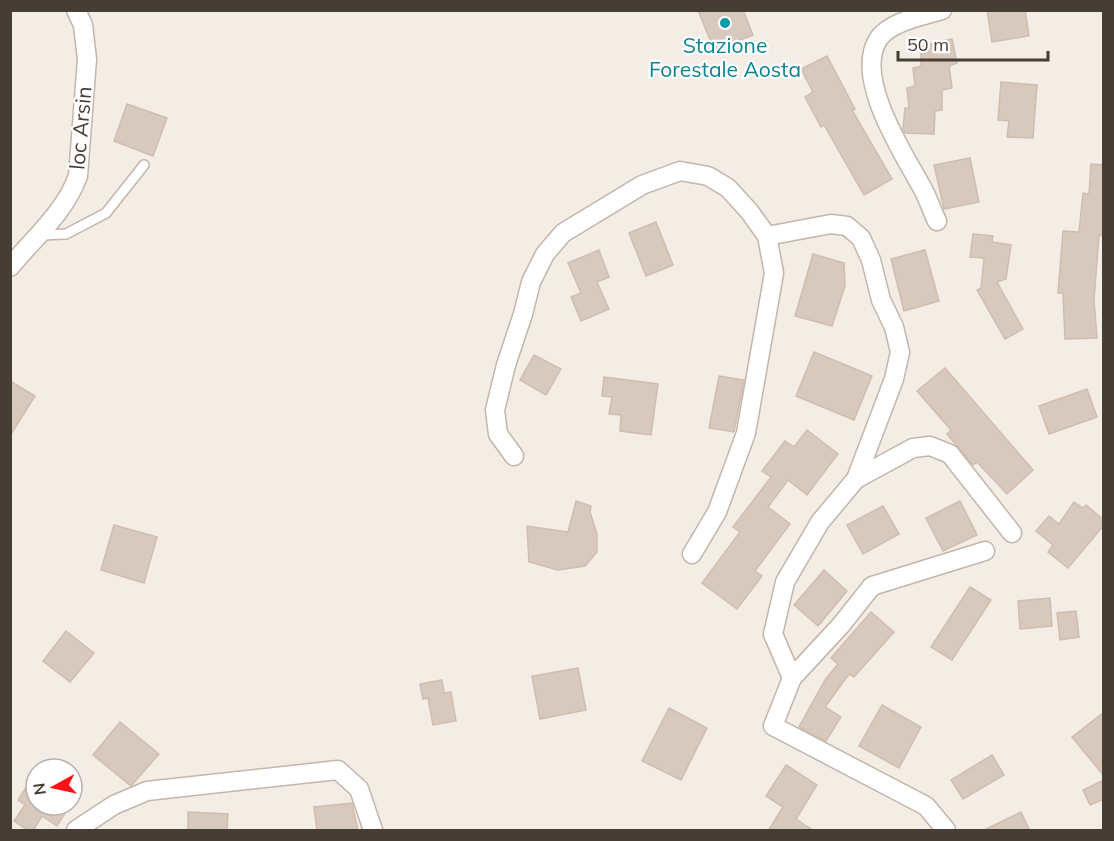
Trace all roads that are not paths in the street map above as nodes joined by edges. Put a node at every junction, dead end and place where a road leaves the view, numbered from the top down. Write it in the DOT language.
graph roads {
  1 [pos="76,10"];
  2 [pos="942,10"];
  3 [pos="144,165"];
  4 [pos="937,221"];
  5 [pos="37,235"];
  6 [pos="767,236"];
  7 [pos="10,267"];
  8 [pos="514,456"];
  9 [pos="856,479"];
  10 [pos="1012,533"];
  11 [pos="985,551"];
  12 [pos="692,554"];
  13 [pos="792,678"];
  14 [pos="76,831"];
  15 [pos="373,831"];
  16 [pos="946,831"];
  1 -- 5 [label="street, loc Arsin"];
  2 -- 4 [label="street"];
  3 -- 5 [label="lane"];
  5 -- 7 [label="street, loc Arsin"];
  6 -- 8 [label="street"];
  6 -- 9 [label="street"];
  6 -- 12 [label="street"];
  9 -- 10 [label="street"];
  9 -- 13 [label="street"];
  11 -- 13 [label="street"];
  13 -- 16 [label="street"];
  14 -- 15 [label="street"];
}
